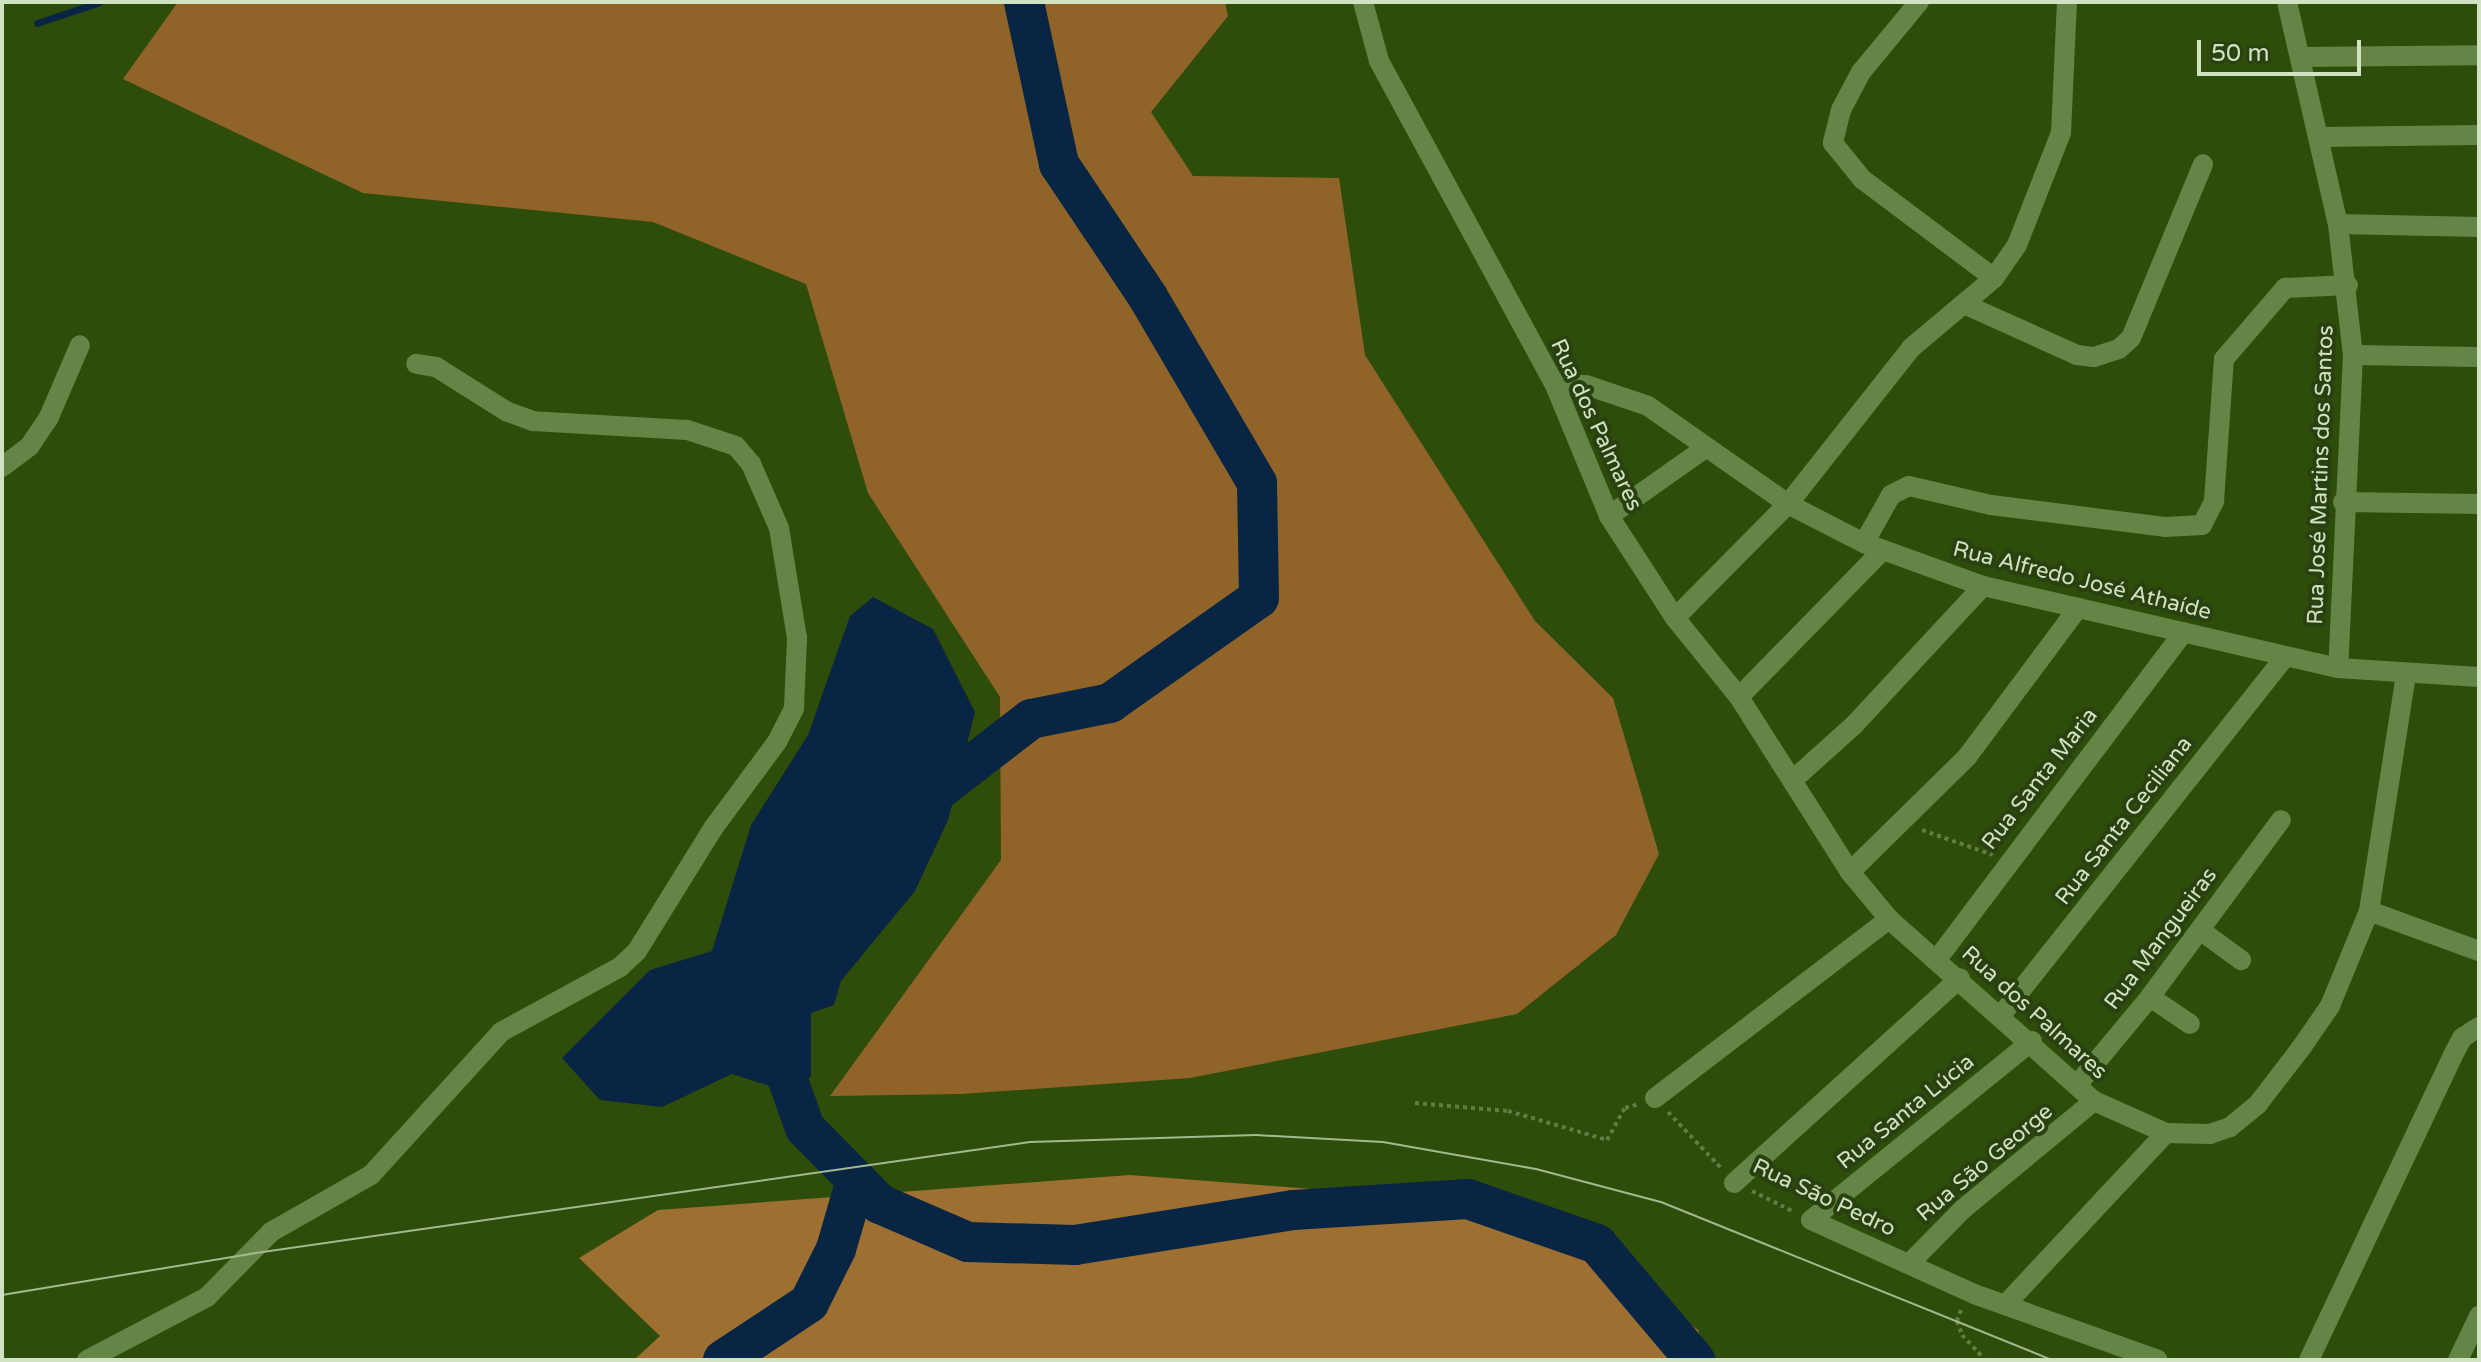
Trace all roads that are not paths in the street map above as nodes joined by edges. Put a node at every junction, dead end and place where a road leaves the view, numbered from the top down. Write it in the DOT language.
graph roads {
  1 [pos="1363,2"];
  2 [pos="1919,2"];
  3 [pos="2287,2"];
  4 [pos="2071,5"];
  5 [pos="2479,55"];
  6 [pos="2301,57"];
  7 [pos="2479,135"];
  8 [pos="2319,137"];
  9 [pos="2203,164"];
  10 [pos="2338,224"];
  11 [pos="2479,227"];
  12 [pos="1994,278"];
  13 [pos="2348,285"];
  14 [pos="1966,305"];
  15 [pos="80,345"];
  16 [pos="2353,355"];
  17 [pos="2479,357"];
  18 [pos="416,364"];
  19 [pos="1554,383"];
  20 [pos="1704,449"];
  21 [pos="2,467"];
  22 [pos="2343,502"];
  23 [pos="1788,504"];
  24 [pos="2479,504"];
  25 [pos="1609,516"];
  26 [pos="1873,547"];
  27 [pos="1983,586"];
  28 [pos="2078,608"];
  29 [pos="1675,618"];
  30 [pos="2184,632"];
  31 [pos="2285,657"];
  32 [pos="2347,670"];
  33 [pos="2406,676"];
  34 [pos="2479,677"];
  35 [pos="1739,697"];
  36 [pos="1795,778"];
  37 [pos="2281,820"];
  38 [pos="1850,872"];
  39 [pos="2369,911"];
  40 [pos="1889,919"];
  41 [pos="2200,930"];
  42 [pos="2479,951"];
  43 [pos="1938,958"];
  44 [pos="2241,960"];
  45 [pos="1960,978"];
  46 [pos="2150,997"];
  47 [pos="2002,1014"];
  48 [pos="2190,1024"];
  49 [pos="2479,1027"];
  50 [pos="2032,1041"];
  51 [pos="2077,1085"];
  52 [pos="1655,1098"];
  53 [pos="2094,1101"];
  54 [pos="2166,1133"];
  55 [pos="1734,1183"];
  56 [pos="1811,1220"];
  57 [pos="1909,1264"];
  58 [pos="2005,1305"];
  59 [pos="2479,1316"];
  60 [pos="87,1360"];
  61 [pos="2158,1360"];
  62 [pos="2309,1360"];
  63 [pos="2458,1360"];
  1 -- 19 [label="street, Rua dos Palmares"];
  2 -- 12 [label="street"];
  3 -- 6 [label="street, Rua José Martins dos Santos"];
  4 -- 12 [label="street"];
  5 -- 6 [label="street"];
  6 -- 8 [label="street, Rua José Martins dos Santos"];
  7 -- 8 [label="street"];
  8 -- 10 [label="street, Rua José Martins dos Santos"];
  9 -- 14 [label="street"];
  10 -- 11 [label="street"];
  10 -- 13 [label="street, Rua José Martins dos Santos"];
  12 -- 14 [label="street"];
  13 -- 16 [label="street, Rua José Martins dos Santos"];
  13 -- 26 [label="street"];
  14 -- 23 [label="street"];
  15 -- 21 [label="street"];
  16 -- 17 [label="street"];
  16 -- 22 [label="street, Rua José Martins dos Santos"];
  18 -- 60 [label="street"];
  19 -- 20 [label="street, Rua Alfredo José Athaíde"];
  19 -- 25 [label="street, Rua dos Palmares"];
  20 -- 23 [label="street, Rua Alfredo José Athaíde"];
  20 -- 25 [label="street"];
  22 -- 24 [label="street"];
  22 -- 32 [label="street, Rua José Martins dos Santos"];
  23 -- 26 [label="street, Rua Alfredo José Athaíde"];
  23 -- 29 [label="street"];
  25 -- 29 [label="street, Rua dos Palmares"];
  26 -- 27 [label="street, Rua Alfredo José Athaíde"];
  26 -- 35 [label="street"];
  27 -- 28 [label="street, Rua Alfredo José Athaíde"];
  27 -- 36 [label="street"];
  28 -- 30 [label="street, Rua Alfredo José Athaíde"];
  28 -- 38 [label="street"];
  29 -- 35 [label="street, Rua dos Palmares"];
  30 -- 31 [label="street, Rua Alfredo José Athaíde"];
  30 -- 43 [label="street, Rua Santa Maria"];
  31 -- 32 [label="street, Rua Alfredo José Athaíde"];
  31 -- 47 [label="street, Rua Santa Ceciliana"];
  32 -- 33 [label="street, Rua Alfredo José Athaíde"];
  33 -- 34 [label="street, Rua Alfredo José Athaíde"];
  33 -- 39 [label="street, Rua dos Palmares"];
  35 -- 36 [label="street, Rua dos Palmares"];
  36 -- 38 [label="street, Rua dos Palmares"];
  37 -- 41 [label="street, Rua Mangueiras"];
  38 -- 40 [label="street, Rua dos Palmares"];
  39 -- 42 [label="street"];
  39 -- 54 [label="street, Rua dos Palmares"];
  40 -- 43 [label="street, Rua dos Palmares"];
  40 -- 52 [label="street"];
  41 -- 44 [label="street"];
  41 -- 46 [label="street, Rua Mangueiras"];
  43 -- 45 [label="street, Rua dos Palmares"];
  45 -- 47 [label="street, Rua dos Palmares"];
  45 -- 55 [label="street"];
  46 -- 48 [label="street"];
  46 -- 51 [label="street, Rua Mangueiras"];
  47 -- 50 [label="street, Rua dos Palmares"];
  49 -- 62 [label="street"];
  50 -- 51 [label="street, Rua dos Palmares"];
  50 -- 56 [label="street, Rua Santa Lúcia"];
  51 -- 53 [label="street, Rua dos Palmares"];
  53 -- 54 [label="street, Rua dos Palmares"];
  53 -- 57 [label="street, Rua São George"];
  54 -- 58 [label="street"];
  56 -- 57 [label="street, Rua São Pedro"];
  57 -- 58 [label="street, Rua São Pedro"];
  58 -- 61 [label="street, Rua São Pedro"];
  59 -- 63 [label="street"];
}
